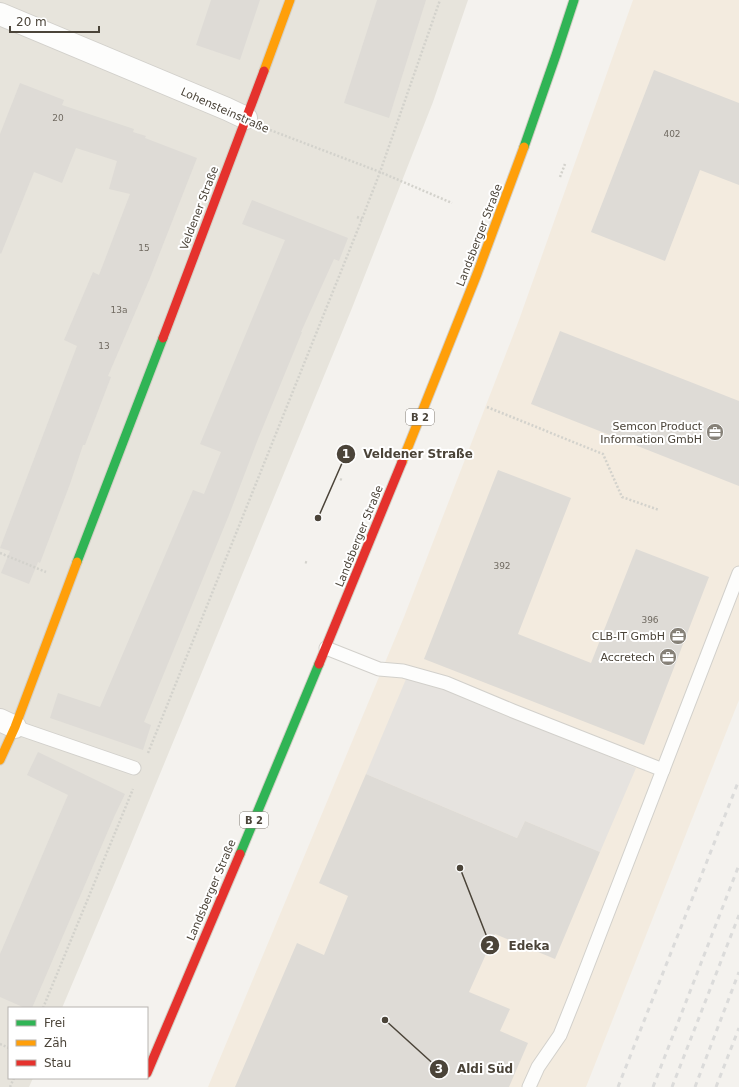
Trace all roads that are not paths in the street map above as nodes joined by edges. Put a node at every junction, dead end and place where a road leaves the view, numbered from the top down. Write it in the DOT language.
graph roads {
  1 [pos="290,0"];
  2 [pos="574,0"];
  3 [pos="0,14"];
  4 [pos="246,118"];
  5 [pos="739,574"];
  6 [pos="326,648"];
  7 [pos="7,723"];
  8 [pos="0,760"];
  9 [pos="134,768"];
  10 [pos="663,770"];
  11 [pos="148,1071"];
  12 [pos="529,1087"];
  1 -- 4 [label="main road, Veldener Straße"];
  2 -- 6 [label="main road, Landsberger Straße / B 2"];
  3 -- 4 [label="street, Lohensteinstraße"];
  4 -- 7 [label="main road, Veldener Straße"];
  5 -- 10 [label="lane"];
  6 -- 10 [label="lane"];
  6 -- 11 [label="main road, Landsberger Straße / B 2"];
  7 -- 8 [label="main road, Veldener Straße"];
  7 -- 9 [label="lane"];
  10 -- 12 [label="lane"];
}
